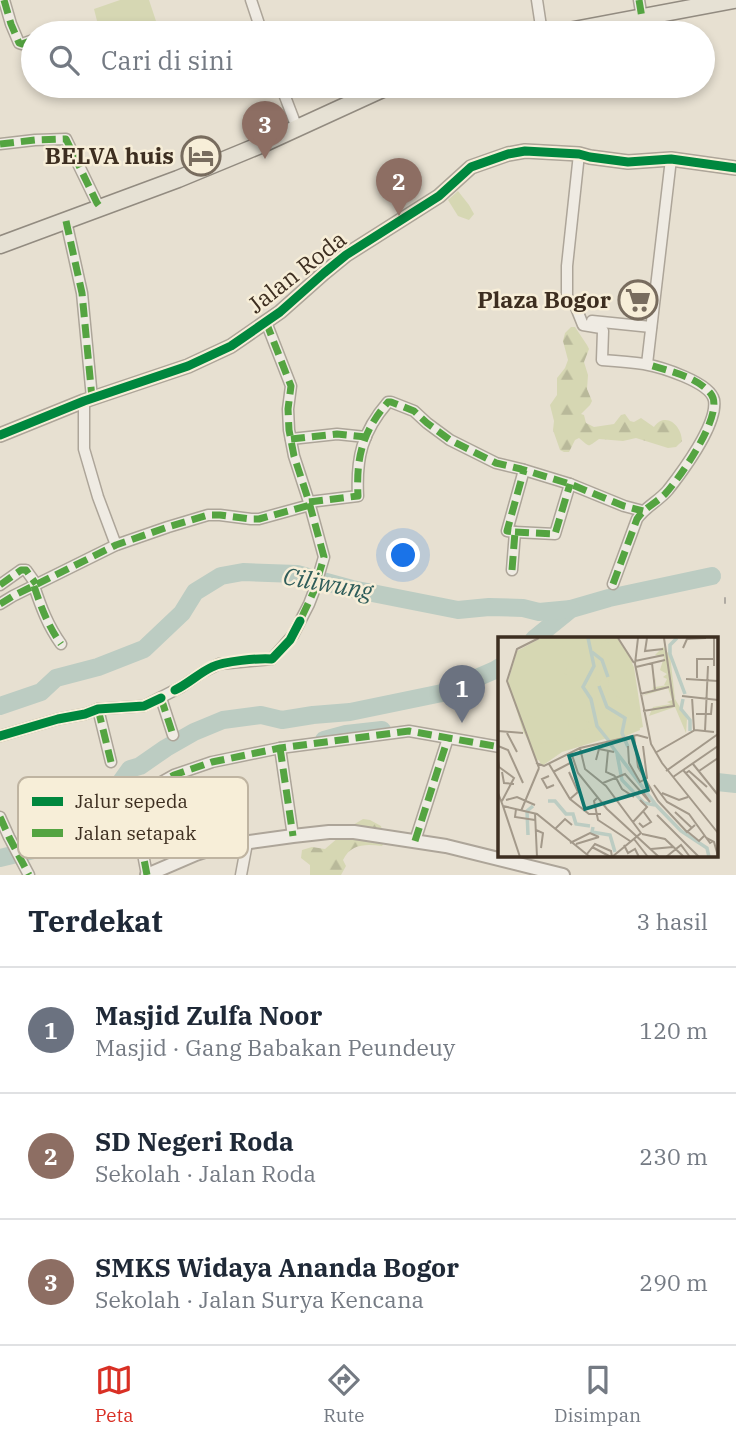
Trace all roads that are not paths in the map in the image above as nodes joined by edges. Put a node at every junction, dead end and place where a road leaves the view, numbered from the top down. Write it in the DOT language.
graph roads {
  1 [pos="4,0"];
  2 [pos="251,0"];
  3 [pos="537,0"];
  4 [pos="639,0"];
  5 [pos="734,0"];
  6 [pos="642,18"];
  7 [pos="258,21"];
  8 [pos="540,21"];
  9 [pos="625,21"];
  10 [pos="21,44"];
  11 [pos="286,98"];
  12 [pos="363,98"];
  13 [pos="297,128"];
  14 [pos="0,144"];
  15 [pos="579,154"];
  16 [pos="671,159"];
  17 [pos="736,168"];
  18 [pos="101,208"];
  19 [pos="66,221"];
  20 [pos="0,245"];
  21 [pos="581,319"];
  22 [pos="266,322"];
  23 [pos="651,327"];
  24 [pos="647,365"];
  25 [pos="88,400"];
  26 [pos="0,435"];
  27 [pos="366,437"];
  28 [pos="291,439"];
  29 [pos="524,470"];
  30 [pos="570,484"];
  31 [pos="309,503"];
  32 [pos="643,511"];
  33 [pos="515,532"];
  34 [pos="116,545"];
  35 [pos="512,570"];
  36 [pos="613,584"];
  37 [pos="0,585"];
  38 [pos="35,585"];
  39 [pos="0,604"];
  40 [pos="61,644"];
  41 [pos="161,698"];
  42 [pos="98,709"];
  43 [pos="173,735"];
  44 [pos="0,736"];
  45 [pos="447,738"];
  46 [pos="498,747"];
  47 [pos="280,748"];
  48 [pos="111,762"];
  49 [pos="170,777"];
  50 [pos="0,817"];
  51 [pos="293,836"];
  52 [pos="415,841"];
  53 [pos="248,843"];
  54 [pos="18,854"];
  55 [pos="20,858"];
  56 [pos="187,858"];
  57 [pos="558,874"];
  58 [pos="29,875"];
  59 [pos="147,875"];
  1 -- 10 [label="street"];
  2 -- 7 [label="street"];
  3 -- 8 [label="street"];
  4 -- 6 [label="street"];
  5 -- 6 [label="main road"];
  6 -- 9 [label="main road"];
  11 -- 13 [label="street"];
  12 -- 13 [label="main road"];
  13 -- 18 [label="main road"];
  14 -- 18 [label="street"];
  15 -- 16 [label="street, Jalan Roda"];
  15 -- 21 [label="street"];
  15 -- 22 [label="street, Jalan Roda"];
  16 -- 17 [label="street, Jalan Roda"];
  16 -- 23 [label="street"];
  18 -- 19 [label="main road"];
  19 -- 20 [label="main road"];
  19 -- 25 [label="street"];
  21 -- 23 [label="street"];
  21 -- 24 [label="street"];
  22 -- 25 [label="street, Jalan Roda"];
  22 -- 28 [label="street"];
  23 -- 24 [label="street"];
  24 -- 32 [label="street"];
  25 -- 26 [label="street, Jalan Roda"];
  25 -- 34 [label="street"];
  27 -- 28 [label="street"];
  27 -- 29 [label="street"];
  27 -- 31 [label="street"];
  28 -- 31 [label="street"];
  29 -- 30 [label="street"];
  29 -- 33 [label="street"];
  30 -- 32 [label="street"];
  30 -- 33 [label="street"];
  31 -- 34 [label="street"];
  31 -- 41 [label="street"];
  32 -- 36 [label="street"];
  33 -- 35 [label="street"];
  34 -- 38 [label="street"];
  37 -- 38 [label="street"];
  38 -- 39 [label="street"];
  38 -- 40 [label="street"];
  41 -- 42 [label="street"];
  41 -- 43 [label="street"];
  42 -- 44 [label="street"];
  42 -- 48 [label="street"];
  45 -- 46 [label="street"];
  45 -- 47 [label="street"];
  45 -- 52 [label="street"];
  47 -- 49 [label="street"];
  47 -- 51 [label="street"];
  50 -- 54 [label="street"];
  51 -- 52 [label="street"];
  51 -- 53 [label="street"];
  52 -- 57 [label="street"];
  55 -- 58 [label="street"];
  56 -- 59 [label="street"];
}
